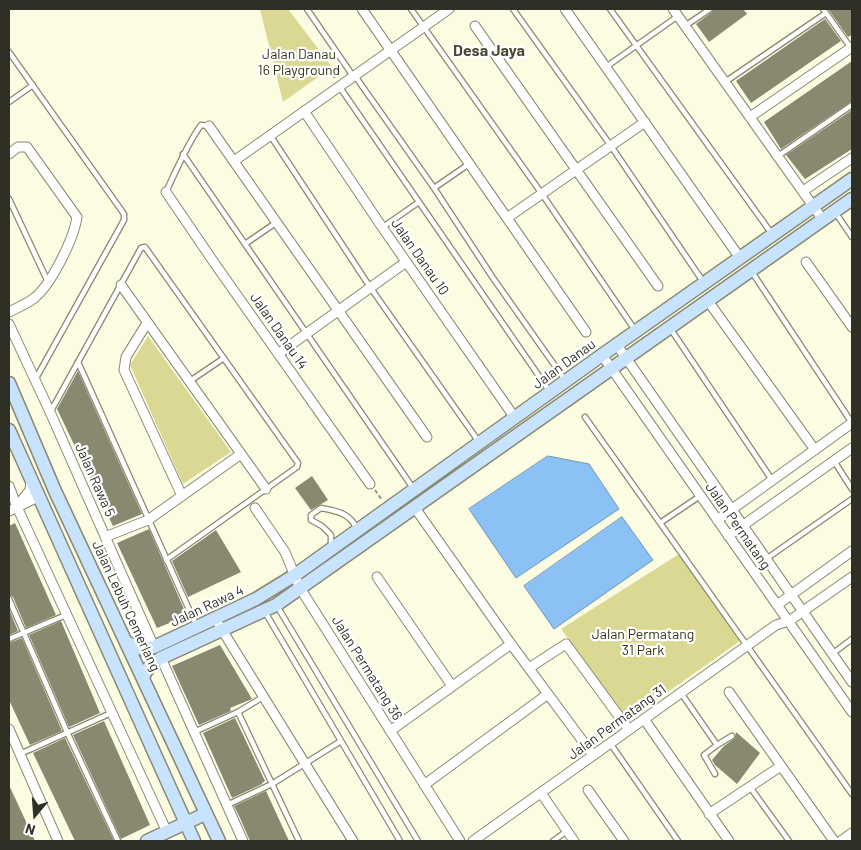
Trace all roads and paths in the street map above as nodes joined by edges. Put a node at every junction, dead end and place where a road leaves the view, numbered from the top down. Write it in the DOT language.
graph roads {
  1 [pos="307,9"];
  2 [pos="362,9"];
  3 [pos="411,9"];
  4 [pos="449,9"];
  5 [pos="513,9"];
  6 [pos="565,9"];
  7 [pos="610,9"];
  8 [pos="710,9"];
  9 [pos="824,11"];
  10 [pos="676,12"];
  11 [pos="475,26"];
  12 [pos="685,26"];
  13 [pos="424,27"];
  14 [pos="636,46"];
  15 [pos="851,47"];
  16 [pos="390,50"];
  17 [pos="9,52"];
  18 [pos="606,67"];
  19 [pos="329,70"];
  20 [pos="354,76"];
  21 [pos="725,82"];
  22 [pos="32,84"];
  23 [pos="340,86"];
  24 [pos="9,102"];
  25 [pos="852,105"];
  26 [pos="304,111"];
  27 [pos="750,117"];
  28 [pos="645,122"];
  29 [pos="209,126"];
  30 [pos="270,135"];
  31 [pos="610,146"];
  32 [pos="9,154"];
  33 [pos="183,154"];
  34 [pos="778,156"];
  35 [pos="852,158"];
  36 [pos="234,161"];
  37 [pos="469,164"];
  38 [pos="576,170"];
  39 [pos="852,180"];
  40 [pos="434,188"];
  41 [pos="803,191"];
  42 [pos="166,192"];
  43 [pos="542,194"];
  44 [pos="9,199"];
  45 [pos="852,200"];
  46 [pos="418,202"];
  47 [pos="814,206"];
  48 [pos="835,212"];
  49 [pos="507,218"];
  50 [pos="824,220"];
  51 [pos="277,222"];
  52 [pos="382,227"];
  53 [pos="773,235"];
  54 [pos="852,237"];
  55 [pos="246,244"];
  56 [pos="740,258"];
  57 [pos="406,262"];
  58 [pos="806,262"];
  59 [pos="751,271"];
  60 [pos="48,283"];
  61 [pos="704,283"];
  62 [pos="121,285"];
  63 [pos="658,286"];
  64 [pos="370,287"];
  65 [pos="708,301"];
  66 [pos="338,310"];
  67 [pos="10,311"];
  68 [pos="147,323"];
  69 [pos="9,324"];
  70 [pos="852,327"];
  71 [pos="670,328"];
  72 [pos="586,332"];
  73 [pos="636,332"];
  74 [pos="306,333"];
  75 [pos="616,345"];
  76 [pos="278,354"];
  77 [pos="602,355"];
  78 [pos="224,358"];
  79 [pos="626,359"];
  80 [pos="78,362"];
  81 [pos="612,369"];
  82 [pos="34,381"];
  83 [pos="566,381"];
  84 [pos="189,382"];
  85 [pos="9,383"];
  86 [pos="550,392"];
  87 [pos="50,412"];
  88 [pos="585,417"];
  89 [pos="515,418"];
  90 [pos="852,423"];
  91 [pos="9,430"];
  92 [pos="427,437"];
  93 [pos="480,443"];
  94 [pos="852,448"];
  95 [pos="815,450"];
  96 [pos="241,454"];
  97 [pos="834,461"];
  98 [pos="31,480"];
  99 [pos="772,480"];
  100 [pos="370,484"];
  101 [pos="9,486"];
  102 [pos="266,489"];
  103 [pos="852,489"];
  104 [pos="414,490"];
  105 [pos="182,496"];
  106 [pos="700,496"];
  107 [pos="38,498"];
  108 [pos="852,499"];
  109 [pos="255,508"];
  110 [pos="388,508"];
  111 [pos="414,508"];
  112 [pos="13,509"];
  113 [pos="731,509"];
  114 [pos="148,520"];
  115 [pos="717,520"];
  116 [pos="660,523"];
  117 [pos="742,525"];
  118 [pos="358,530"];
  119 [pos="728,536"];
  120 [pos="106,537"];
  121 [pos="331,549"];
  122 [pos="852,552"];
  123 [pos="766,559"];
  124 [pos="166,560"];
  125 [pos="295,575"];
  126 [pos="377,577"];
  127 [pos="852,577"];
  128 [pos="300,588"];
  129 [pos="791,594"];
  130 [pos="9,599"];
  131 [pos="276,605"];
  132 [pos="777,605"];
  133 [pos="802,611"];
  134 [pos="264,612"];
  135 [pos="66,615"];
  136 [pos="216,618"];
  137 [pos="788,621"];
  138 [pos="776,625"];
  139 [pos="197,627"];
  140 [pos="222,631"];
  141 [pos="23,632"];
  142 [pos="9,639"];
  143 [pos="852,639"];
  144 [pos="128,643"];
  145 [pos="511,644"];
  146 [pos="748,645"];
  147 [pos="154,647"];
  148 [pos="832,654"];
  149 [pos="161,658"];
  150 [pos="529,668"];
  151 [pos="144,678"];
  152 [pos="852,682"];
  153 [pos="452,686"];
  154 [pos="729,692"];
  155 [pos="681,693"];
  156 [pos="548,694"];
  157 [pos="263,697"];
  158 [pos="849,702"];
  159 [pos="238,712"];
  160 [pos="852,712"];
  161 [pos="110,713"];
  162 [pos="644,719"];
  163 [pos="9,729"];
  164 [pos="629,730"];
  165 [pos="390,731"];
  166 [pos="67,732"];
  167 [pos="194,732"];
  168 [pos="732,736"];
  169 [pos="341,740"];
  170 [pos="610,743"];
  171 [pos="718,745"];
  172 [pos="20,754"];
  173 [pos="593,755"];
  174 [pos="305,764"];
  175 [pos="781,766"];
  176 [pos="715,774"];
  177 [pos="272,784"];
  178 [pos="424,785"];
  179 [pos="750,787"];
  180 [pos="588,790"];
  181 [pos="541,793"];
  182 [pos="852,794"];
  183 [pos="227,805"];
  184 [pos="178,807"];
  185 [pos="206,814"];
  186 [pos="709,814"];
  187 [pos="185,824"];
  188 [pos="567,831"];
  189 [pos="167,832"];
  190 [pos="852,833"];
  191 [pos="58,841"];
  192 [pos="118,841"];
  193 [pos="148,841"];
  194 [pos="194,841"];
  195 [pos="219,841"];
  196 [pos="243,841"];
  197 [pos="299,841"];
  198 [pos="353,841"];
  199 [pos="400,841"];
  200 [pos="418,841"];
  201 [pos="460,841"];
  202 [pos="473,841"];
  203 [pos="553,841"];
  204 [pos="574,841"];
  205 [pos="624,841"];
  206 [pos="678,841"];
  207 [pos="728,841"];
  208 [pos="789,841"];
  209 [pos="834,841"];
  210 [pos="840,841"];
  1 -- 20 [label="lane"];
  2 -- 16 [label="street"];
  3 -- 13 [label="lane"];
  4 -- 13 [label="street"];
  5 -- 31 [label="lane"];
  6 -- 18 [label="street"];
  7 -- 14 [label="lane"];
  8 -- 12 [label="lane"];
  9 -- 15 [label="lane"];
  9 -- 21 [label="lane"];
  10 -- 12 [label="street"];
  10 -- 14 [label="lane"];
  11 -- 38 [label="street"];
  12 -- 21 [label="street"];
  13 -- 16 [label="street"];
  13 -- 43 [label="lane"];
  14 -- 18 [label="lane"];
  14 -- 53 [label="lane"];
  15 -- 27 [label="street"];
  16 -- 20 [label="street"];
  16 -- 37 [label="street"];
  17 -- 22 [label="lane"];
  18 -- 28 [label="street"];
  19 -- 23 [label="path"];
  20 -- 23 [label="street"];
  20 -- 40 [label="lane"];
  21 -- 27 [label="street"];
  22 -- 24 [label="lane"];
  22 -- 82 [label="lane"];
  23 -- 26 [label="street"];
  23 -- 46 [label="lane"];
  25 -- 34 [label="lane"];
  26 -- 30 [label="street"];
  26 -- 52 [label="street, Jalan Danau 10"];
  27 -- 34 [label="street"];
  28 -- 31 [label="street"];
  28 -- 56 [label="street"];
  29 -- 33 [label="lane"];
  29 -- 36 [label="street"];
  30 -- 36 [label="street"];
  30 -- 64 [label="lane"];
  31 -- 38 [label="street"];
  31 -- 61 [label="lane"];
  32 -- 60 [label="street"];
  33 -- 42 [label="lane"];
  33 -- 55 [label="lane"];
  34 -- 41 [label="street"];
  35 -- 41 [label="street"];
  36 -- 51 [label="street"];
  37 -- 40 [label="lane"];
  37 -- 49 [label="street"];
  38 -- 43 [label="street"];
  38 -- 63 [label="street"];
  39 -- 47 [label="street, Jalan Danau"];
  40 -- 83 [label="lane"];
  41 -- 47 [label="street"];
  42 -- 76 [label="street, Jalan Danau 14"];
  43 -- 49 [label="street"];
  43 -- 73 [label="lane"];
  44 -- 60 [label="lane"];
  45 -- 48 [label="street"];
  46 -- 52 [label="lane"];
  46 -- 86 [label="lane"];
  47 -- 50 [label="street"];
  47 -- 53 [label="street, Jalan Danau"];
  48 -- 50 [label="street"];
  48 -- 54 [label="lane"];
  49 -- 72 [label="street"];
  50 -- 59 [label="street"];
  51 -- 55 [label="lane"];
  51 -- 66 [label="street"];
  52 -- 57 [label="street, Jalan Danau 10"];
  53 -- 56 [label="street, Jalan Danau"];
  55 -- 74 [label="lane"];
  56 -- 61 [label="street, Jalan Danau"];
  57 -- 64 [label="street"];
  57 -- 89 [label="street, Jalan Danau 10"];
  58 -- 70 [label="street"];
  59 -- 65 [label="street"];
  59 -- 90 [label="lane"];
  60 -- 67 [label="street"];
  61 -- 73 [label="street, Jalan Danau"];
  62 -- 68 [label="street"];
  62 -- 78 [label="lane"];
  62 -- 80 [label="lane"];
  64 -- 66 [label="street"];
  64 -- 93 [label="lane"];
  65 -- 71 [label="street"];
  65 -- 95 [label="street"];
  66 -- 74 [label="street"];
  66 -- 92 [label="street"];
  68 -- 84 [label="street"];
  68 -- 105 [label="street"];
  69 -- 82 [label="street, Jalan Rawa 5"];
  71 -- 79 [label="street"];
  71 -- 99 [label="lane"];
  73 -- 75 [label="street, Jalan Danau"];
  74 -- 76 [label="street"];
  74 -- 104 [label="lane"];
  75 -- 77 [label="street, Jalan Danau"];
  75 -- 79 [label="street, Jalan Permatang"];
  76 -- 100 [label="street, Jalan Danau 14"];
  77 -- 81 [label="street, Jalan Permatang"];
  77 -- 83 [label="street, Jalan Danau"];
  78 -- 84 [label="lane"];
  78 -- 102 [label="lane"];
  79 -- 81 [label="street"];
  79 -- 113 [label="street, Jalan Permatang"];
  80 -- 87 [label="lane"];
  80 -- 114 [label="lane"];
  81 -- 106 [label="street, Jalan Permatang"];
  81 -- 111 [label="street"];
  82 -- 87 [label="street, Jalan Rawa 5"];
  83 -- 86 [label="street, Jalan Danau"];
  84 -- 96 [label="street"];
  85 -- 144 [label="street, Jalan Lebuh Cemerlang"];
  86 -- 89 [label="street, Jalan Danau"];
  87 -- 120 [label="street, Jalan Rawa 5"];
  88 -- 116 [label="lane"];
  89 -- 93 [label="street, Jalan Danau"];
  90 -- 95 [label="street"];
  91 -- 98 [label="street"];
  93 -- 104 [label="street, Jalan Danau"];
  94 -- 97 [label="street"];
  95 -- 99 [label="street"];
  96 -- 102 [label="street"];
  96 -- 105 [label="street"];
  97 -- 103 [label="lane"];
  97 -- 117 [label="street"];
  98 -- 107 [label="street"];
  98 -- 112 [label="street"];
  99 -- 113 [label="street"];
  100 -- 110 [label="path"];
  101 -- 112 [label="street"];
  102 -- 124 [label="lane"];
  104 -- 110 [label="street, Jalan Danau"];
  105 -- 114 [label="street"];
  106 -- 115 [label="street, Jalan Permatang"];
  106 -- 116 [label="lane"];
  107 -- 112 [label="street"];
  107 -- 184 [label="street"];
  108 -- 123 [label="lane"];
  109 -- 125 [label="street, Jalan Permatang 36"];
  110 -- 118 [label="street, Jalan Danau"];
  111 -- 128 [label="street"];
  111 -- 145 [label="street"];
  112 -- 135 [label="street"];
  113 -- 115 [label="street"];
  113 -- 117 [label="street, Jalan Permatang"];
  114 -- 120 [label="street"];
  114 -- 124 [label="lane"];
  115 -- 119 [label="street, Jalan Permatang"];
  116 -- 146 [label="lane"];
  117 -- 119 [label="street"];
  117 -- 123 [label="street, Jalan Permatang"];
  118 -- 121 [label="street, Jalan Danau"];
  118 -- 121 [label="lane"];
  119 -- 132 [label="street, Jalan Permatang"];
  120 -- 147 [label="street, Jalan Rawa 5"];
  121 -- 125 [label="street, Jalan Danau"];
  122 -- 129 [label="street"];
  123 -- 129 [label="street, Jalan Permatang"];
  124 -- 139 [label="lane"];
  125 -- 128 [label="street, Jalan Permatang 36"];
  125 -- 136 [label="street, Jalan Rawa 4"];
  126 -- 153 [label="street"];
  127 -- 133 [label="street, Jalan Permatang 31"];
  128 -- 131 [label="street, Jalan Rawa 4"];
  128 -- 165 [label="street, Jalan Permatang 36"];
  129 -- 132 [label="street"];
  129 -- 133 [label="street, Jalan Permatang"];
  130 -- 141 [label="lane"];
  131 -- 134 [label="street, Jalan Rawa 4"];
  131 -- 200 [label="lane"];
  132 -- 137 [label="street, Jalan Permatang"];
  132 -- 138 [label="street"];
  133 -- 137 [label="street, Jalan Permatang 31"];
  133 -- 148 [label="street, Jalan Permatang"];
  134 -- 140 [label="street, Jalan Rawa 4"];
  134 -- 169 [label="lane"];
  135 -- 141 [label="lane"];
  135 -- 161 [label="street"];
  136 -- 139 [label="street, Jalan Rawa 4"];
  136 -- 140 [label="street"];
  137 -- 138 [label="street, Jalan Permatang 31"];
  137 -- 158 [label="street, Jalan Permatang"];
  138 -- 146 [label="street, Jalan Permatang 31"];
  139 -- 147 [label="street, Jalan Rawa 4"];
  140 -- 149 [label="street, Jalan Rawa 4"];
  140 -- 157 [label="street"];
  141 -- 142 [label="lane"];
  141 -- 166 [label="lane"];
  143 -- 148 [label="lane"];
  144 -- 147 [label="street"];
  144 -- 151 [label="street, Jalan Lebuh Cemerlang"];
  145 -- 150 [label="street"];
  145 -- 153 [label="street"];
  146 -- 155 [label="street, Jalan Permatang 31"];
  146 -- 182 [label="lane"];
  148 -- 152 [label="street, Jalan Permatang"];
  149 -- 151 [label="street, Jalan Rawa 4"];
  149 -- 167 [label="street"];
  150 -- 156 [label="street"];
  150 -- 164 [label="street"];
  151 -- 185 [label="street, Jalan Lebuh Cemerlang"];
  153 -- 165 [label="street"];
  154 -- 175 [label="street"];
  155 -- 162 [label="street, Jalan Permatang 31"];
  155 -- 171 [label="lane"];
  156 -- 173 [label="street"];
  156 -- 178 [label="street"];
  157 -- 159 [label="lane"];
  157 -- 174 [label="street"];
  158 -- 160 [label="street, Jalan Permatang"];
  159 -- 167 [label="lane"];
  159 -- 177 [label="lane"];
  161 -- 166 [label="lane"];
  161 -- 189 [label="street"];
  162 -- 164 [label="street, Jalan Permatang 31"];
  162 -- 186 [label="street"];
  163 -- 172 [label="street"];
  164 -- 170 [label="street, Jalan Permatang 31"];
  165 -- 178 [label="street, Jalan Permatang 36"];
  166 -- 172 [label="lane"];
  166 -- 192 [label="lane"];
  167 -- 183 [label="street"];
  168 -- 171 [label="lane"];
  169 -- 174 [label="lane"];
  169 -- 199 [label="lane"];
  170 -- 173 [label="street, Jalan Permatang 31"];
  170 -- 206 [label="lane"];
  171 -- 176 [label="lane"];
  172 -- 191 [label="street"];
  173 -- 181 [label="street, Jalan Permatang 31"];
  174 -- 177 [label="lane"];
  174 -- 198 [label="street"];
  175 -- 179 [label="street"];
  175 -- 209 [label="street"];
  177 -- 183 [label="lane"];
  177 -- 197 [label="lane"];
  178 -- 201 [label="street, Jalan Permatang 36"];
  179 -- 186 [label="street"];
  179 -- 208 [label="lane"];
  180 -- 205 [label="street"];
  181 -- 188 [label="street"];
  181 -- 202 [label="street, Jalan Permatang 31"];
  183 -- 196 [label="street"];
  184 -- 187 [label="street"];
  184 -- 189 [label="street"];
  185 -- 187 [label="street"];
  185 -- 195 [label="street, Jalan Lebuh Cemerlang"];
  186 -- 207 [label="street"];
  187 -- 189 [label="street"];
  187 -- 194 [label="street"];
  188 -- 203 [label="lane"];
  188 -- 204 [label="street"];
  189 -- 193 [label="street"];
  190 -- 210 [label="street"];
}
